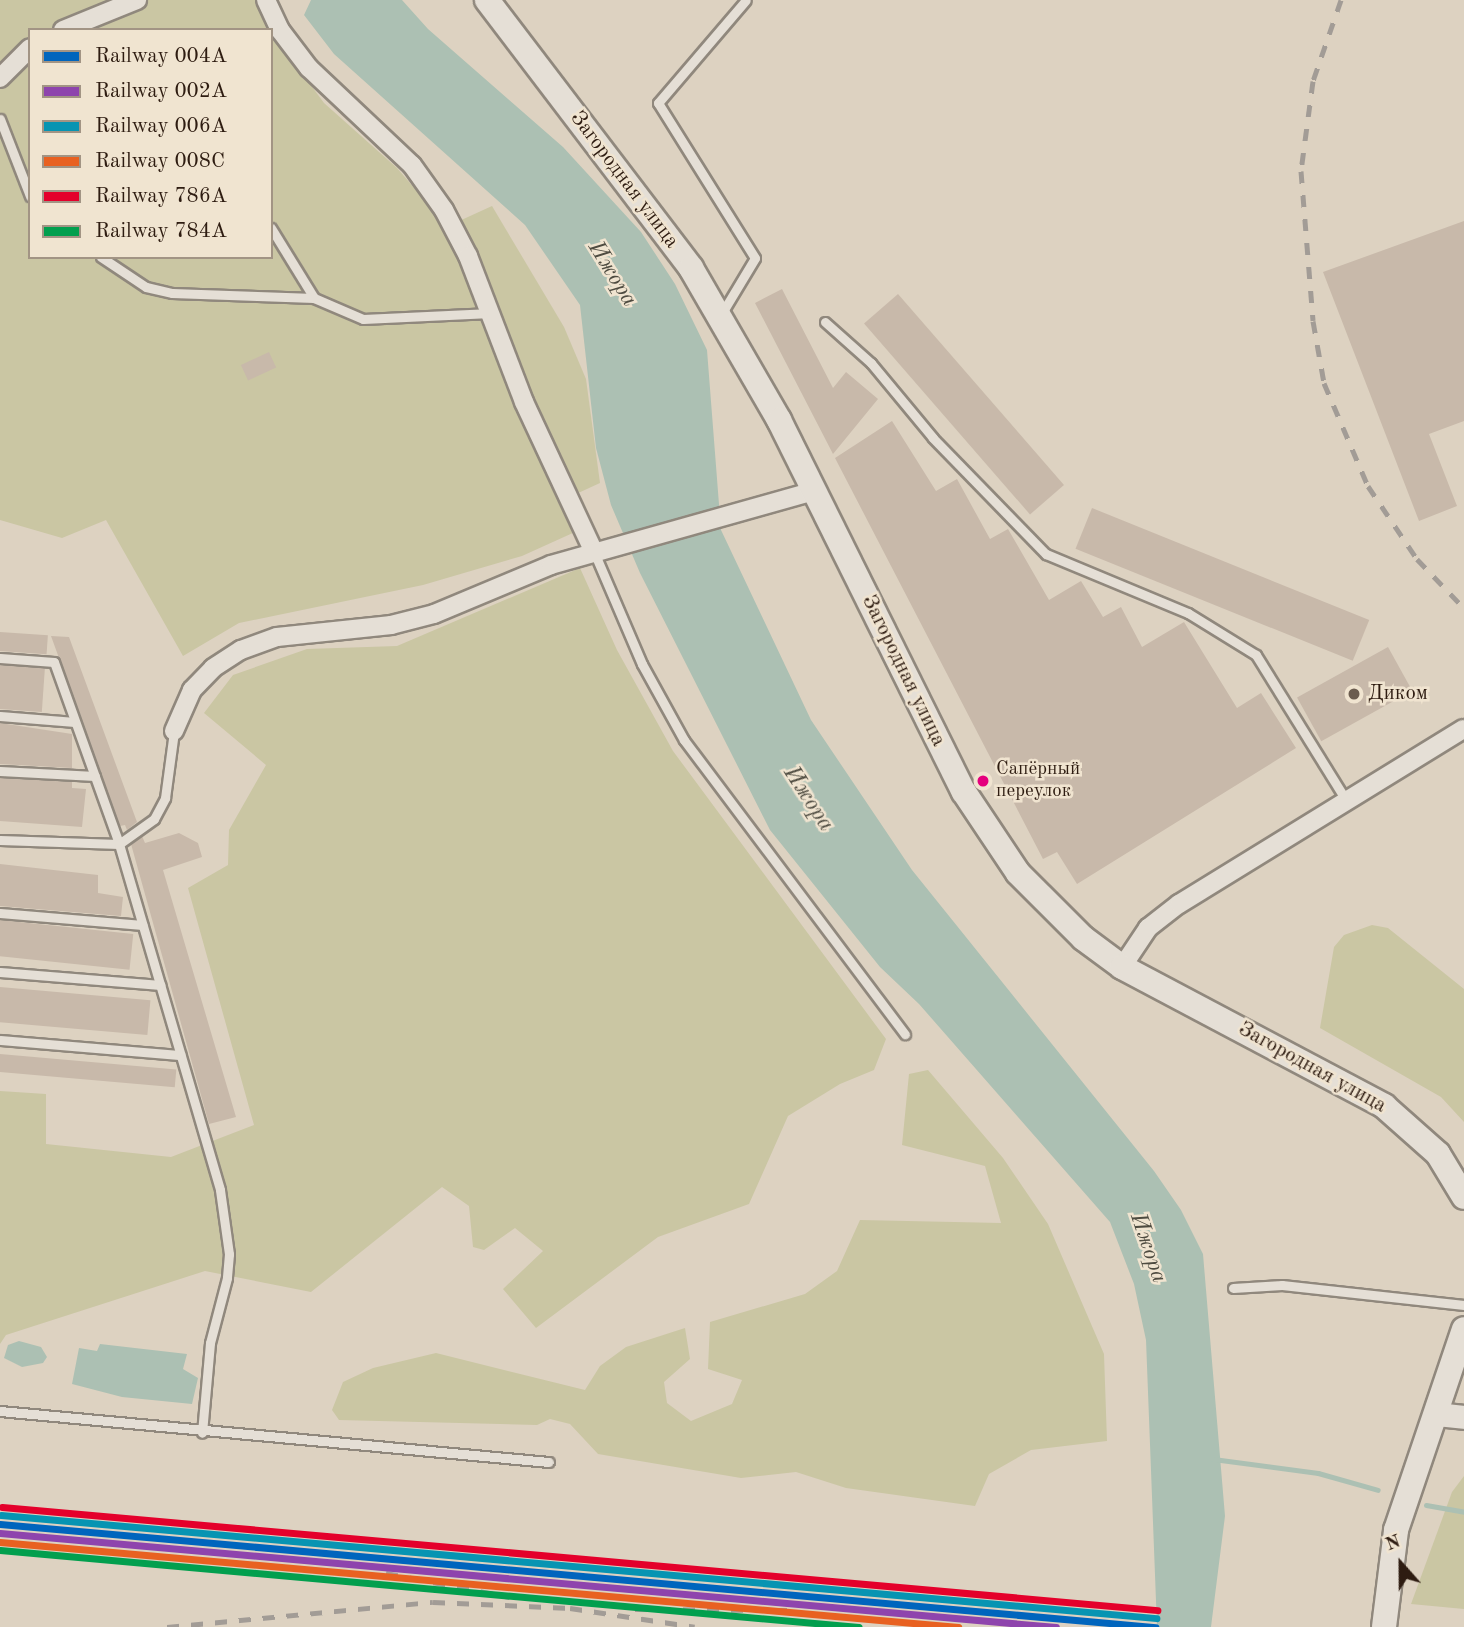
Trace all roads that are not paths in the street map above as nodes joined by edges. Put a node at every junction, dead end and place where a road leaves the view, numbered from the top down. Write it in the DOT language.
graph roads {
  1 [pos="136,0"];
  2 [pos="266,0"];
  3 [pos="487,0"];
  4 [pos="746,0"];
  5 [pos="68,28"];
  6 [pos="28,50"];
  7 [pos="0,78"];
  8 [pos="0,119"];
  9 [pos="28,191"];
  10 [pos="273,231"];
  11 [pos="104,259"];
  12 [pos="314,298"];
  13 [pos="491,313"];
  14 [pos="720,318"];
  15 [pos="825,322"];
  16 [pos="815,491"];
  17 [pos="594,552"];
  18 [pos="0,658"];
  19 [pos="0,716"];
  20 [pos="75,722"];
  21 [pos="174,731"];
  22 [pos="1460,736"];
  23 [pos="0,771"];
  24 [pos="94,776"];
  25 [pos="1348,803"];
  26 [pos="0,840"];
  27 [pos="119,844"];
  28 [pos="0,913"];
  29 [pos="142,925"];
  30 [pos="1122,967"];
  31 [pos="0,972"];
  32 [pos="160,985"];
  33 [pos="905,1034"];
  34 [pos="0,1040"];
  35 [pos="180,1055"];
  36 [pos="1464,1197"];
  37 [pos="1233,1288"];
  38 [pos="1464,1305"];
  39 [pos="1464,1329"];
  40 [pos="0,1411"];
  41 [pos="1436,1414"];
  42 [pos="1464,1418"];
  43 [pos="202,1433"];
  44 [pos="548,1462"];
  45 [pos="1384,1627"];
  1 -- 5 [label="street"];
  2 -- 13 [label="street"];
  3 -- 14 [label="main road, Загородная улица"];
  4 -- 14 [label="lane"];
  6 -- 7 [label="street"];
  8 -- 9 [label="lane"];
  10 -- 12 [label="lane"];
  11 -- 12 [label="lane"];
  12 -- 13 [label="lane"];
  13 -- 17 [label="street"];
  14 -- 16 [label="main road, Загородная улица"];
  15 -- 25 [label="lane"];
  16 -- 17 [label="street"];
  16 -- 30 [label="main road, Загородная улица"];
  17 -- 21 [label="street"];
  17 -- 33 [label="lane"];
  18 -- 20 [label="lane"];
  19 -- 20 [label="lane"];
  20 -- 24 [label="lane"];
  21 -- 27 [label="lane"];
  22 -- 25 [label="street"];
  23 -- 24 [label="lane"];
  24 -- 27 [label="lane"];
  25 -- 30 [label="street"];
  26 -- 27 [label="lane"];
  27 -- 29 [label="lane"];
  28 -- 29 [label="lane"];
  29 -- 32 [label="lane"];
  30 -- 36 [label="main road, Загородная улица"];
  31 -- 32 [label="lane"];
  32 -- 35 [label="lane"];
  34 -- 35 [label="lane"];
  35 -- 43 [label="lane"];
  37 -- 38 [label="lane"];
  39 -- 41 [label="main road"];
  40 -- 43 [label="lane"];
  41 -- 42 [label="street"];
  41 -- 45 [label="main road"];
  43 -- 44 [label="lane"];
}
